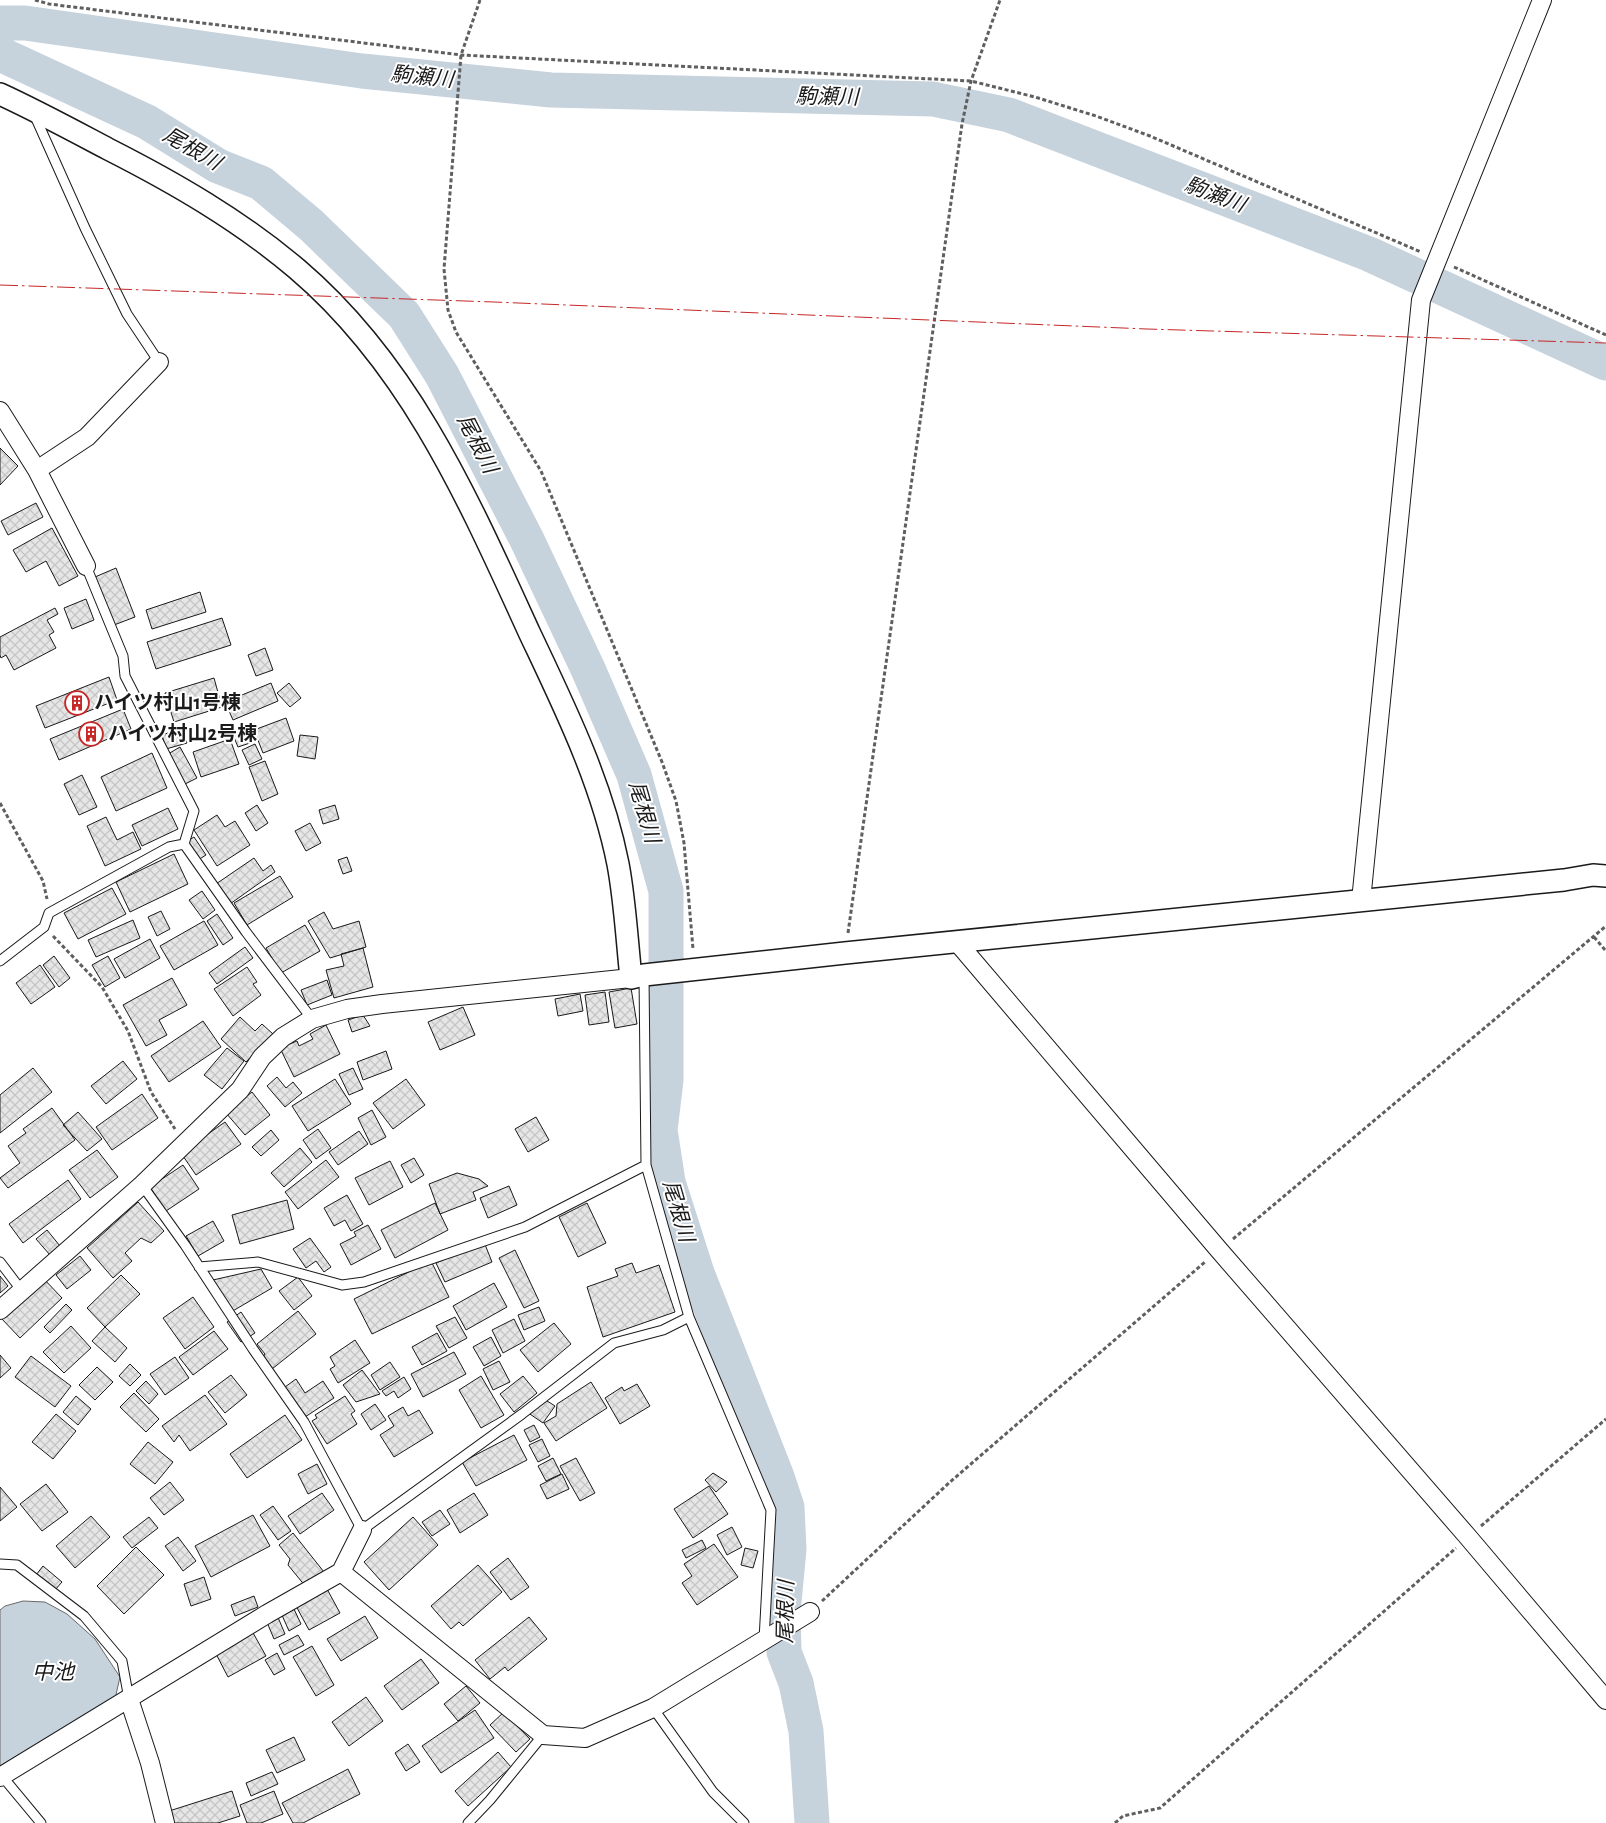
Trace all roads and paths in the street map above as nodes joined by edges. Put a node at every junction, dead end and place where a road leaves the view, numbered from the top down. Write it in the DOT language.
graph roads {
  1 [pos="35,0"];
  2 [pos="480,0"];
  3 [pos="1000,0"];
  4 [pos="1542,0"];
  5 [pos="461,55"];
  6 [pos="971,81"];
  7 [pos="0,94"];
  8 [pos="32,109"];
  9 [pos="1435,264"];
  10 [pos="1606,335"];
  11 [pos="159,362"];
  12 [pos="0,411"];
  13 [pos="37,470"];
  14 [pos="86,566"];
  15 [pos="0,804"];
  16 [pos="184,844"];
  17 [pos="1606,876"];
  18 [pos="1361,900"];
  19 [pos="49,913"];
  20 [pos="1606,926"];
  21 [pos="44,927"];
  22 [pos="1594,936"];
  23 [pos="957,942"];
  24 [pos="1606,951"];
  25 [pos="845,953"];
  26 [pos="0,961"];
  27 [pos="688,970"];
  28 [pos="642,976"];
  29 [pos="312,1019"];
  30 [pos="185,1143"];
  31 [pos="646,1166"];
  32 [pos="142,1185"];
  33 [pos="1219,1250"];
  34 [pos="0,1262"];
  35 [pos="199,1267"];
  36 [pos="22,1291"];
  37 [pos="0,1310"];
  38 [pos="689,1317"];
  39 [pos="1606,1419"];
  40 [pos="362,1530"];
  41 [pos="1468,1537"];
  42 [pos="0,1564"];
  43 [pos="341,1572"];
  44 [pos="810,1612"];
  45 [pos="764,1640"];
  46 [pos="129,1699"];
  47 [pos="1606,1700"];
  48 [pos="653,1708"];
  49 [pos="543,1735"];
  50 [pos="1,1777"];
  51 [pos="41,1823"];
  52 [pos="165,1823"];
  53 [pos="468,1823"];
  54 [pos="744,1823"];
  55 [pos="1114,1823"];
  1 -- 5 [label="path"];
  2 -- 5 [label="path"];
  3 -- 6 [label="path"];
  4 -- 9 [label="street"];
  5 -- 6 [label="path"];
  5 -- 27 [label="path"];
  6 -- 9 [label="path"];
  6 -- 25 [label="path"];
  7 -- 8 [label="street"];
  8 -- 11 [label="lane"];
  8 -- 28 [label="street"];
  9 -- 10 [label="path"];
  9 -- 18 [label="street"];
  11 -- 13 [label="street"];
  12 -- 13 [label="street"];
  13 -- 14 [label="street"];
  14 -- 16 [label="lane"];
  15 -- 19 [label="path"];
  16 -- 19 [label="lane"];
  16 -- 29 [label="lane"];
  17 -- 18 [label="street"];
  18 -- 23 [label="street"];
  19 -- 21 [label="lane"];
  20 -- 22 [label="path"];
  21 -- 26 [label="lane"];
  21 -- 30 [label="path"];
  22 -- 24 [label="path"];
  22 -- 33 [label="path"];
  23 -- 25 [label="street"];
  23 -- 33 [label="street"];
  25 -- 27 [label="street"];
  27 -- 28 [label="street"];
  28 -- 29 [label="street"];
  28 -- 31 [label="lane"];
  29 -- 30 [label="street"];
  30 -- 32 [label="street"];
  31 -- 35 [label="lane"];
  31 -- 38 [label="lane"];
  32 -- 35 [label="lane"];
  32 -- 36 [label="street"];
  33 -- 41 [label="street"];
  33 -- 44 [label="path"];
  34 -- 36 [label="lane"];
  35 -- 40 [label="lane"];
  36 -- 37 [label="street"];
  38 -- 40 [label="lane"];
  38 -- 45 [label="lane"];
  39 -- 41 [label="path"];
  40 -- 43 [label="street"];
  41 -- 47 [label="street"];
  41 -- 55 [label="path"];
  42 -- 46 [label="lane"];
  43 -- 46 [label="street"];
  43 -- 49 [label="street"];
  44 -- 45 [label="street"];
  45 -- 48 [label="street"];
  46 -- 50 [label="street"];
  46 -- 52 [label="street"];
  48 -- 49 [label="street"];
  48 -- 54 [label="lane"];
  49 -- 53 [label="lane"];
  50 -- 51 [label="lane"];
}
